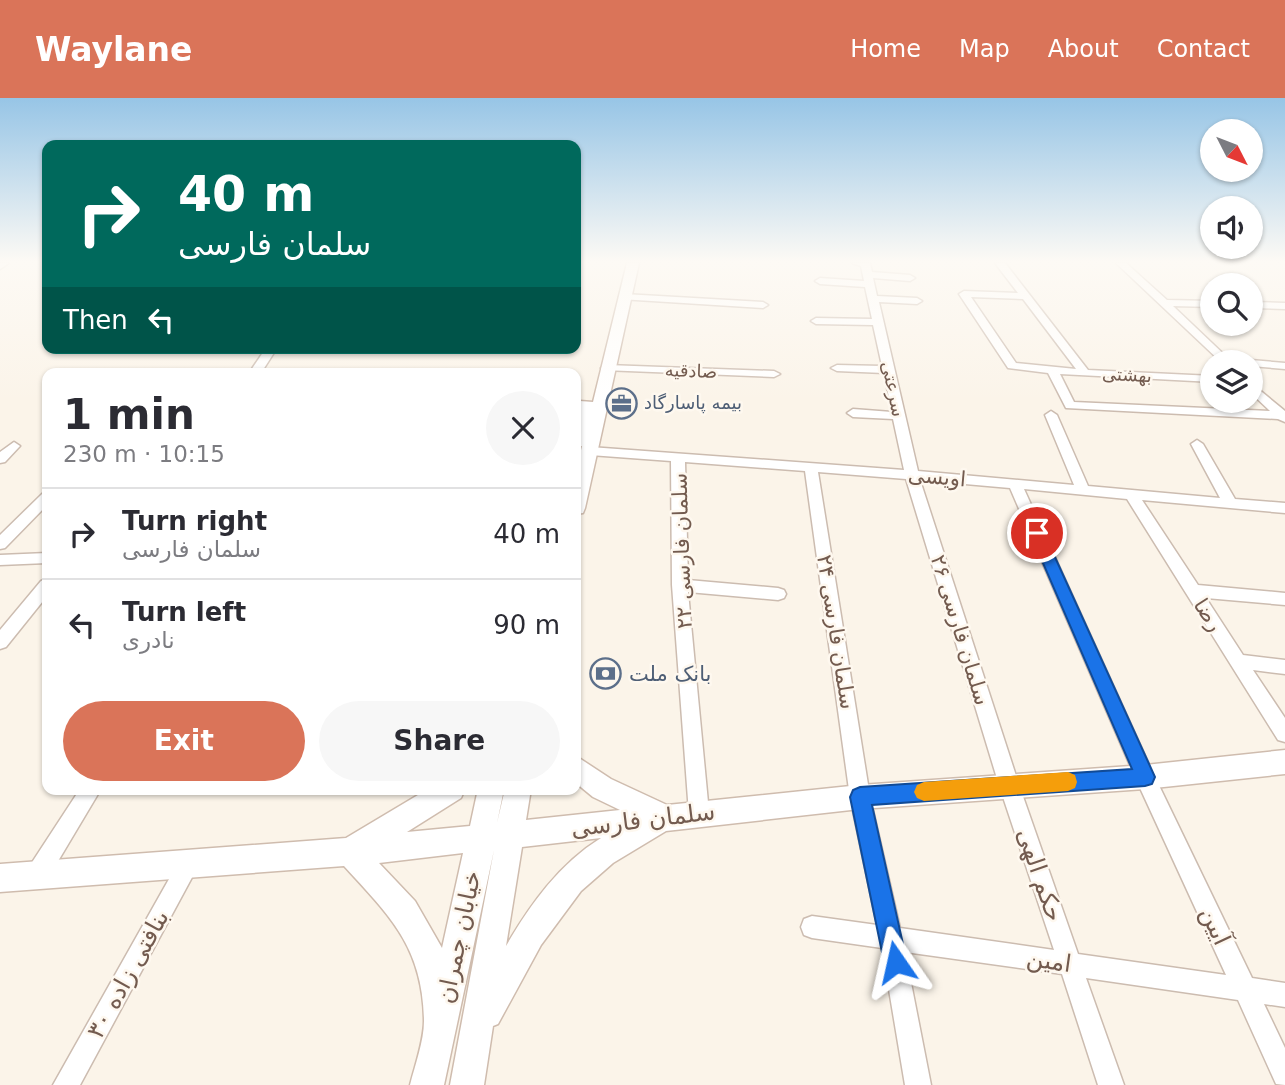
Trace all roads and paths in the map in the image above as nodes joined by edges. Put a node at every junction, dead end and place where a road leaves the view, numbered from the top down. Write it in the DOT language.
graph roads {
  1 [pos="613,309"];
  2 [pos="621,309"];
  3 [pos="875,309"];
  4 [pos="974,309"];
  5 [pos="1034,309"];
  6 [pos="1169,309"];
  7 [pos="816,321"];
  8 [pos="878,323"];
  9 [pos="1213,350"];
  10 [pos="1263,364"];
  11 [pos="1285,366"];
  12 [pos="607,368"];
  13 [pos="837,368"];
  14 [pos="889,370"];
  15 [pos="1047,370"];
  16 [pos="1085,373"];
  17 [pos="774,374"];
  18 [pos="1200,378"];
  19 [pos="1263,397"];
  20 [pos="853,412"];
  21 [pos="1051,415"];
  22 [pos="899,416"];
  23 [pos="1284,416"];
  24 [pos="1196,444"];
  25 [pos="14,446"];
  26 [pos="583,447"];
  27 [pos="678,457"];
  28 [pos="0,459"];
  29 [pos="581,464"];
  30 [pos="811,468"];
  31 [pos="912,475"];
  32 [pos="1016,485"];
  33 [pos="1083,491"];
  34 [pos="1132,496"];
  35 [pos="42,502"];
  36 [pos="1231,504"];
  37 [pos="1285,508"];
  38 [pos="0,544"];
  39 [pos="42,558"];
  40 [pos="0,560"];
  41 [pos="680,585"];
  42 [pos="42,591"];
  43 [pos="1193,591"];
  44 [pos="778,594"];
  45 [pos="1285,599"];
  46 [pos="0,642"];
  47 [pos="1238,661"];
  48 [pos="1285,667"];
  49 [pos="1285,734"];
  50 [pos="1285,762"];
  51 [pos="581,772"];
  52 [pos="1145,777"];
  53 [pos="1009,785"];
  54 [pos="87,795"];
  55 [pos="442,795"];
  56 [pos="490,795"];
  57 [pos="517,795"];
  58 [pos="860,797"];
  59 [pos="699,813"];
  60 [pos="664,817"];
  61 [pos="511,836"];
  62 [pos="480,838"];
  63 [pos="350,852"];
  64 [pos="189,863"];
  65 [pos="37,875"];
  66 [pos="0,878"];
  67 [pos="812,927"];
  68 [pos="891,938"];
  69 [pos="1071,964"];
  70 [pos="1245,990"];
  71 [pos="1285,995"];
  72 [pos="441,1027"];
  73 [pos="477,1032"];
  74 [pos="1285,1075"];
  75 [pos="66,1085"];
  76 [pos="427,1085"];
  77 [pos="467,1085"];
  78 [pos="918,1085"];
  79 [pos="1111,1085"];
  1 -- 26 [label="main road"];
  2 -- 12 [label="main road"];
  3 -- 8 [label="street, سرعتی"];
  4 -- 15 [label="street, بهشتی"];
  5 -- 16 [label="street"];
  6 -- 9 [label="street"];
  7 -- 8 [label="street"];
  8 -- 14 [label="street, سرعتی"];
  10 -- 11 [label="street"];
  12 -- 17 [label="street, صادقیه"];
  12 -- 26 [label="main road"];
  13 -- 14 [label="street"];
  14 -- 22 [label="street, سرعتی"];
  15 -- 16 [label="street, بهشتی"];
  15 -- 23 [label="street"];
  16 -- 18 [label="street, بهشتی"];
  19 -- 23 [label="street"];
  20 -- 22 [label="street"];
  21 -- 33 [label="street"];
  22 -- 31 [label="street, سرعتی"];
  24 -- 36 [label="street"];
  25 -- 28 [label="street"];
  26 -- 27 [label="street, اویسی"];
  26 -- 29 [label="main road"];
  27 -- 30 [label="street, اویسی"];
  27 -- 41 [label="street, سلمان فارسی ۲۲"];
  30 -- 31 [label="street, اویسی"];
  30 -- 58 [label="street, سلمان فارسی ۲۴"];
  31 -- 32 [label="street, اویسی"];
  31 -- 53 [label="street, سلمان فارسی ۲۶"];
  32 -- 33 [label="street, اویسی"];
  32 -- 52 [label="street, آیین"];
  33 -- 34 [label="street, اویسی"];
  34 -- 36 [label="street, اویسی"];
  34 -- 43 [label="street, رضا"];
  35 -- 38 [label="street"];
  36 -- 37 [label="street, اویسی"];
  39 -- 40 [label="street"];
  41 -- 44 [label="street"];
  41 -- 59 [label="street, سلمان فارسی ۲۲"];
  42 -- 46 [label="street"];
  43 -- 45 [label="street"];
  43 -- 47 [label="street, رضا"];
  47 -- 48 [label="street"];
  47 -- 49 [label="street, رضا"];
  50 -- 52 [label="main road, سلمان فارسی"];
  51 -- 60 [label="main road"];
  52 -- 53 [label="main road, سلمان فارسی"];
  52 -- 70 [label="street, آیین"];
  53 -- 58 [label="main road, سلمان فارسی"];
  53 -- 69 [label="street, حکم الهی"];
  54 -- 65 [label="street"];
  55 -- 63 [label="main road"];
  56 -- 62 [label="main road, خیابان چمران"];
  57 -- 61 [label="main road, خیابان چمران"];
  58 -- 59 [label="main road, سلمان فارسی"];
  58 -- 68 [label="street, سلمان فارسی ۲۴"];
  59 -- 60 [label="main road, سلمان فارسی"];
  60 -- 61 [label="main road, سلمان فارسی"];
  60 -- 73 [label="main road"];
  61 -- 62 [label="main road, سلمان فارسی"];
  61 -- 73 [label="main road, خیابان چمران"];
  62 -- 63 [label="main road, سلمان فارسی"];
  62 -- 72 [label="main road, خیابان چمران"];
  63 -- 64 [label="main road, سلمان فارسی"];
  63 -- 72 [label="main road"];
  64 -- 65 [label="main road, سلمان فارسی"];
  64 -- 75 [label="street, بنافتی زاده ۳۰"];
  65 -- 66 [label="main road, سلمان فارسی"];
  67 -- 68 [label="street, امین"];
  68 -- 69 [label="street, امین"];
  68 -- 78 [label="street, سلمان فارسی ۲۴"];
  69 -- 70 [label="street, امین"];
  69 -- 79 [label="street, حکم الهی"];
  70 -- 71 [label="street, امین"];
  70 -- 74 [label="street, آیین"];
  72 -- 76 [label="main road, خیابان چمران"];
  73 -- 77 [label="main road, خیابان چمران"];
}
